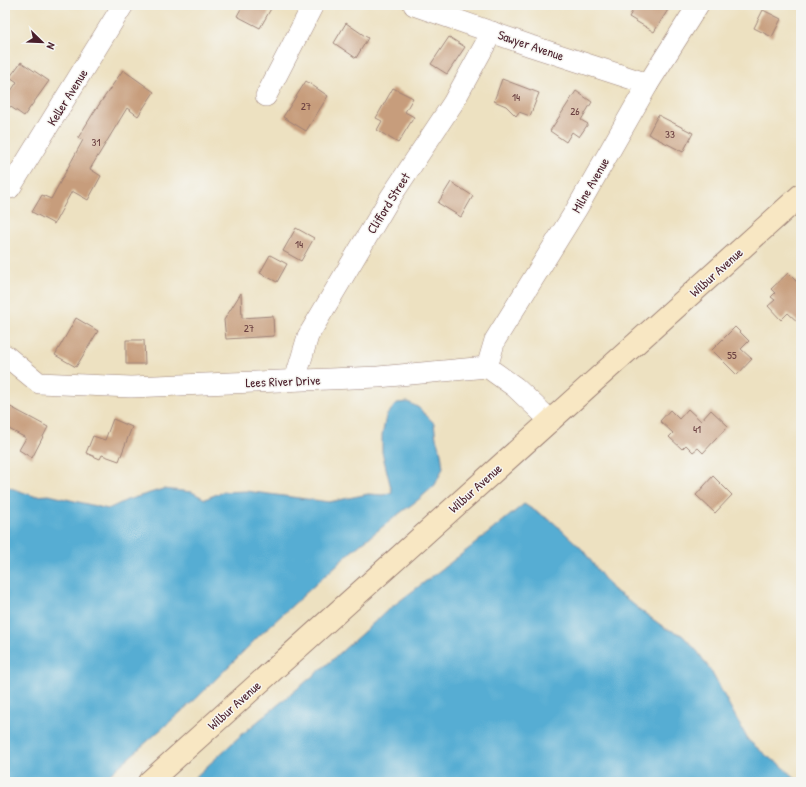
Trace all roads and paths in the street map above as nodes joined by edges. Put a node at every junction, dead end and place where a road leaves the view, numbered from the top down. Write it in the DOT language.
graph roads {
  1 [pos="123,5"];
  2 [pos="313,5"];
  3 [pos="414,5"];
  4 [pos="698,5"];
  5 [pos="492,32"];
  6 [pos="648,84"];
  7 [pos="266,96"];
  8 [pos="10,188"];
  9 [pos="801,195"];
  10 [pos="5,355"];
  11 [pos="487,367"];
  12 [pos="295,380"];
  13 [pos="551,421"];
  14 [pos="149,782"];
  1 -- 8 [label="street, Keller Avenue"];
  2 -- 7 [label="street"];
  3 -- 5 [label="street, Sawyer Avenue"];
  4 -- 6 [label="street, Milne Avenue"];
  5 -- 6 [label="street, Sawyer Avenue"];
  5 -- 12 [label="street, Clifford Street"];
  6 -- 11 [label="street, Milne Avenue"];
  9 -- 13 [label="main road, Wilbur Avenue"];
  10 -- 12 [label="street, Lees River Drive"];
  11 -- 12 [label="street, Lees River Drive"];
  11 -- 13 [label="street"];
  13 -- 14 [label="main road, Wilbur Avenue"];
}
